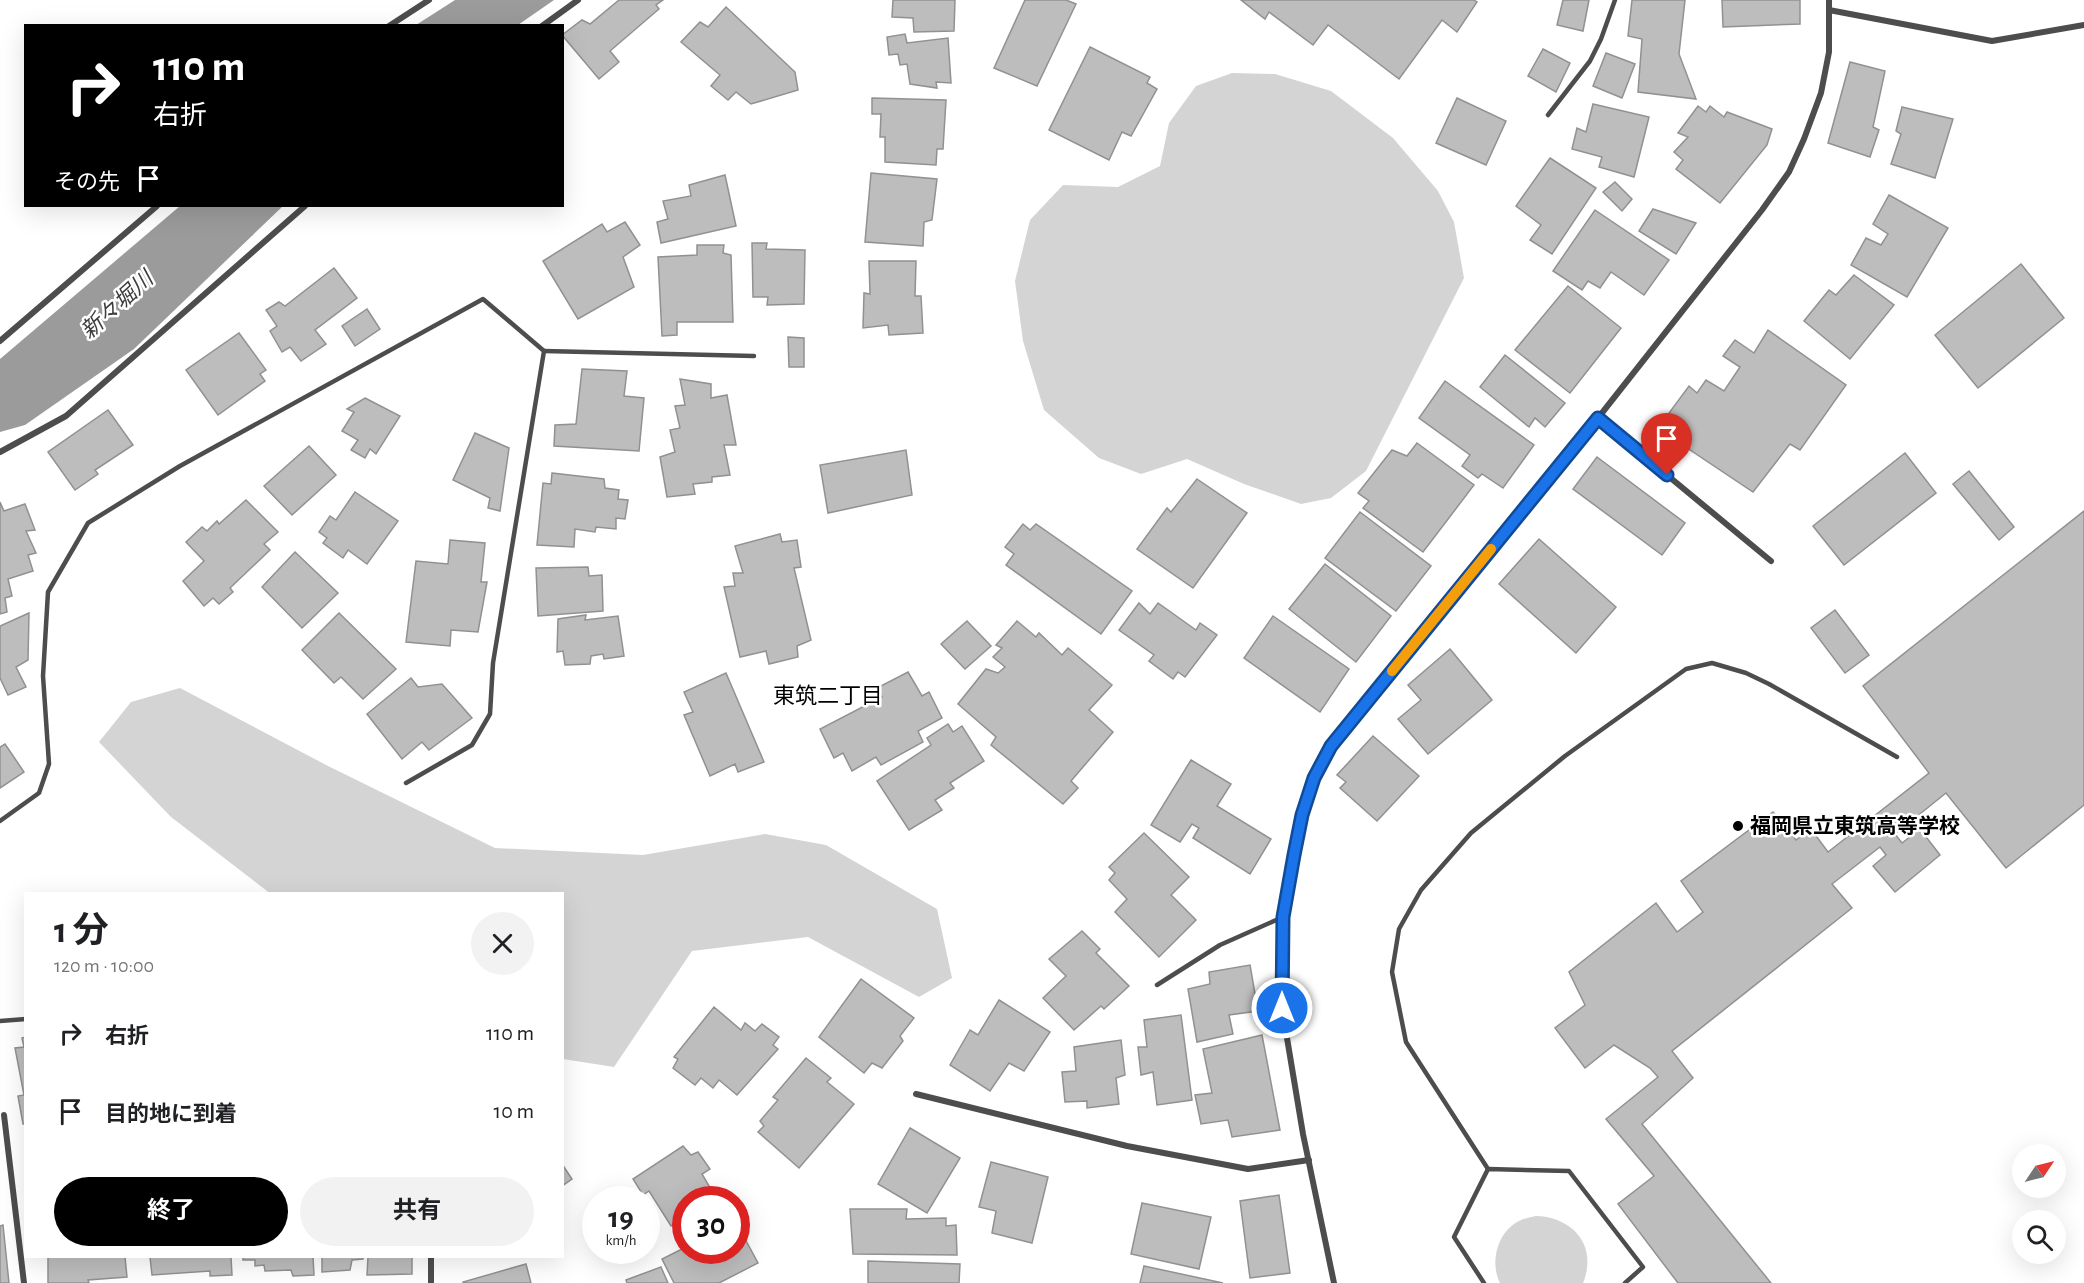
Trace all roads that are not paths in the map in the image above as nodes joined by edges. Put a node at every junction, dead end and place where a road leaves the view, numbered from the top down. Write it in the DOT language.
graph roads {
  1 [pos="429,0"];
  2 [pos="578,0"];
  3 [pos="1615,0"];
  4 [pos="1829,0"];
  5 [pos="1829,10"];
  6 [pos="392,24"];
  7 [pos="545,24"];
  8 [pos="2084,25"];
  9 [pos="1548,114"];
  10 [pos="156,207"];
  11 [pos="304,207"];
  12 [pos="0,341"];
  13 [pos="544,351"];
  14 [pos="754,356"];
  15 [pos="1598,418"];
  16 [pos="0,452"];
  17 [pos="1771,561"];
  18 [pos="1897,757"];
  19 [pos="406,783"];
  20 [pos="0,821"];
  21 [pos="1283,917"];
  22 [pos="1157,985"];
  23 [pos="24,1019"];
  24 [pos="0,1021"];
  25 [pos="916,1094"];
  26 [pos="4,1115"];
  27 [pos="1309,1160"];
  28 [pos="1488,1169"];
  29 [pos="431,1258"];
  30 [pos="24,1283"];
  31 [pos="431,1283"];
  32 [pos="1334,1283"];
  33 [pos="1484,1283"];
  34 [pos="1624,1283"];
  1 -- 6 [label="street"];
  2 -- 7 [label="street"];
  3 -- 9 [label="lane"];
  4 -- 5 [label="street"];
  5 -- 8 [label="street"];
  5 -- 15 [label="street"];
  10 -- 12 [label="street"];
  11 -- 16 [label="street"];
  13 -- 14 [label="lane"];
  13 -- 19 [label="lane"];
  13 -- 20 [label="lane"];
  15 -- 17 [label="street"];
  15 -- 21 [label="street"];
  18 -- 28 [label="lane"];
  21 -- 22 [label="lane"];
  21 -- 27 [label="street"];
  23 -- 24 [label="lane"];
  25 -- 27 [label="street"];
  26 -- 30 [label="street"];
  27 -- 32 [label="street"];
  28 -- 33 [label="lane"];
  28 -- 34 [label="lane"];
  29 -- 31 [label="street"];
}
